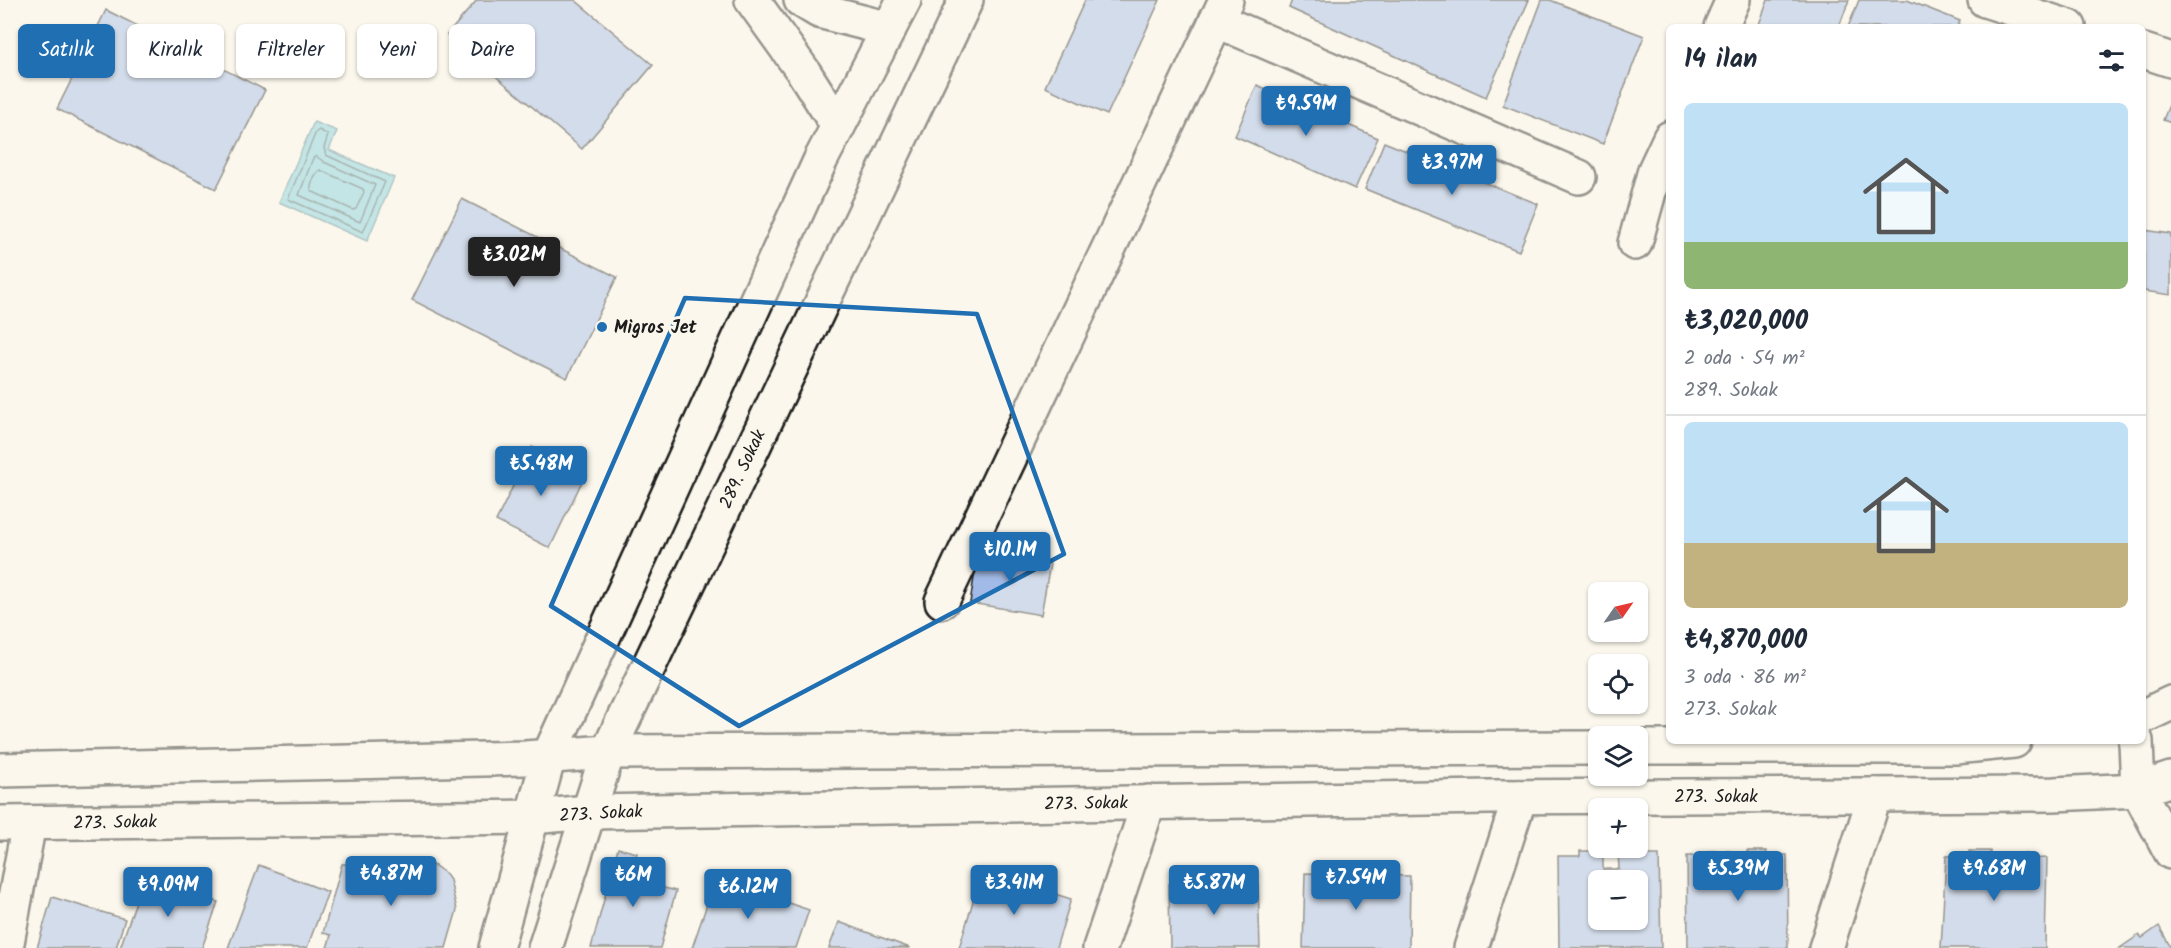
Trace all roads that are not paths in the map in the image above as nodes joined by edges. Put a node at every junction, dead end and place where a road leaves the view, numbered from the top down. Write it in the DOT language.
graph roads {
  1 [pos="752,0"];
  2 [pos="801,0"];
  3 [pos="904,0"];
  4 [pos="966,0"];
  5 [pos="1734,0"];
  6 [pos="1985,0"];
  7 [pos="1221,10"];
  8 [pos="1722,24"];
  9 [pos="2060,24"];
  10 [pos="889,29"];
  11 [pos="2146,52"];
  12 [pos="2171,60"];
  13 [pos="838,126"];
  14 [pos="1666,147"];
  15 [pos="1579,177"];
  16 [pos="1635,243"];
  17 [pos="942,601"];
  18 [pos="2171,703"];
  19 [pos="2146,715"];
  20 [pos="1984,744"];
  21 [pos="2136,744"];
  22 [pos="1648,747"];
  23 [pos="1588,748"];
  24 [pos="608,752"];
  25 [pos="549,756"];
  26 [pos="0,770"];
  27 [pos="2171,779"];
  28 [pos="2138,790"];
  29 [pos="1875,795"];
  30 [pos="1520,797"];
  31 [pos="1149,802"];
  32 [pos="589,812"];
  33 [pos="531,817"];
  34 [pos="14,823"];
  35 [pos="2171,852"];
  36 [pos="6,948"];
  37 [pos="496,948"];
  38 [pos="545,948"];
  39 [pos="1100,948"];
  40 [pos="1471,948"];
  41 [pos="1826,948"];
  1 -- 13 [label="street"];
  2 -- 10 [label="street"];
  3 -- 10 [label="street"];
  4 -- 24 [label="street, 289. Sokak"];
  5 -- 8 [label="street"];
  6 -- 9 [label="street"];
  7 -- 15 [label="street"];
  7 -- 17 [label="street"];
  10 -- 13 [label="street"];
  11 -- 12 [label="street"];
  13 -- 25 [label="street"];
  14 -- 16 [label="street"];
  18 -- 19 [label="street"];
  20 -- 22 [label="street"];
  21 -- 28 [label="street"];
  23 -- 24 [label="street"];
  24 -- 25 [label="street"];
  24 -- 32 [label="street, 289. Sokak"];
  25 -- 26 [label="street"];
  25 -- 33 [label="street"];
  27 -- 28 [label="street, 273. Sokak"];
  28 -- 29 [label="street, 273. Sokak"];
  28 -- 35 [label="street"];
  29 -- 30 [label="street, 273. Sokak"];
  29 -- 41 [label="street"];
  30 -- 31 [label="street, 273. Sokak"];
  30 -- 40 [label="street"];
  31 -- 32 [label="street, 273. Sokak"];
  31 -- 39 [label="street"];
  32 -- 33 [label="street, 273. Sokak"];
  32 -- 38 [label="street, 289. Sokak"];
  33 -- 34 [label="street, 273. Sokak"];
  33 -- 37 [label="street"];
  34 -- 36 [label="street"];
}
